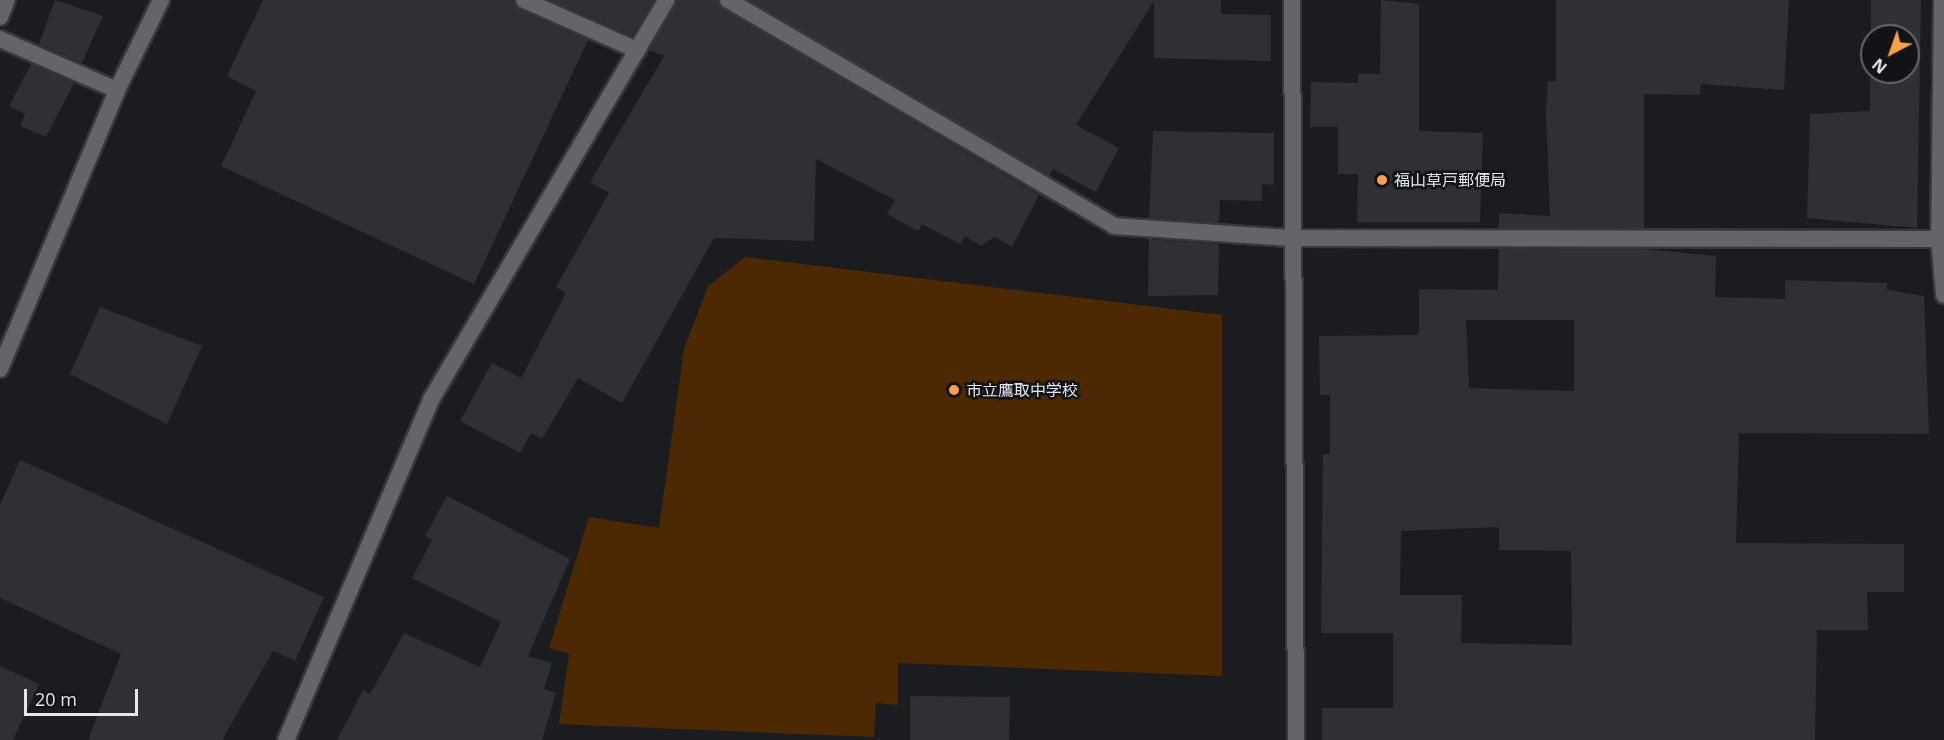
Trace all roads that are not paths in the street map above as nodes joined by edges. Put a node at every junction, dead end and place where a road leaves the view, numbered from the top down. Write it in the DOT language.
graph roads {
  1 [pos="8,0"];
  2 [pos="161,0"];
  3 [pos="524,0"];
  4 [pos="666,0"];
  5 [pos="728,0"];
  6 [pos="1292,0"];
  7 [pos="1942,0"];
  8 [pos="0,17"];
  9 [pos="0,39"];
  10 [pos="637,50"];
  11 [pos="117,90"];
  12 [pos="1290,238"];
  13 [pos="1939,239"];
  14 [pos="1944,295"];
  15 [pos="0,369"];
  16 [pos="286,740"];
  17 [pos="1296,740"];
  1 -- 8 [label="street"];
  2 -- 11 [label="street"];
  3 -- 10 [label="street"];
  4 -- 10 [label="street"];
  5 -- 12 [label="street"];
  6 -- 12 [label="street"];
  7 -- 13 [label="street"];
  9 -- 11 [label="street"];
  10 -- 16 [label="street"];
  11 -- 15 [label="street"];
  12 -- 13 [label="street"];
  12 -- 17 [label="street"];
  13 -- 14 [label="street"];
}
